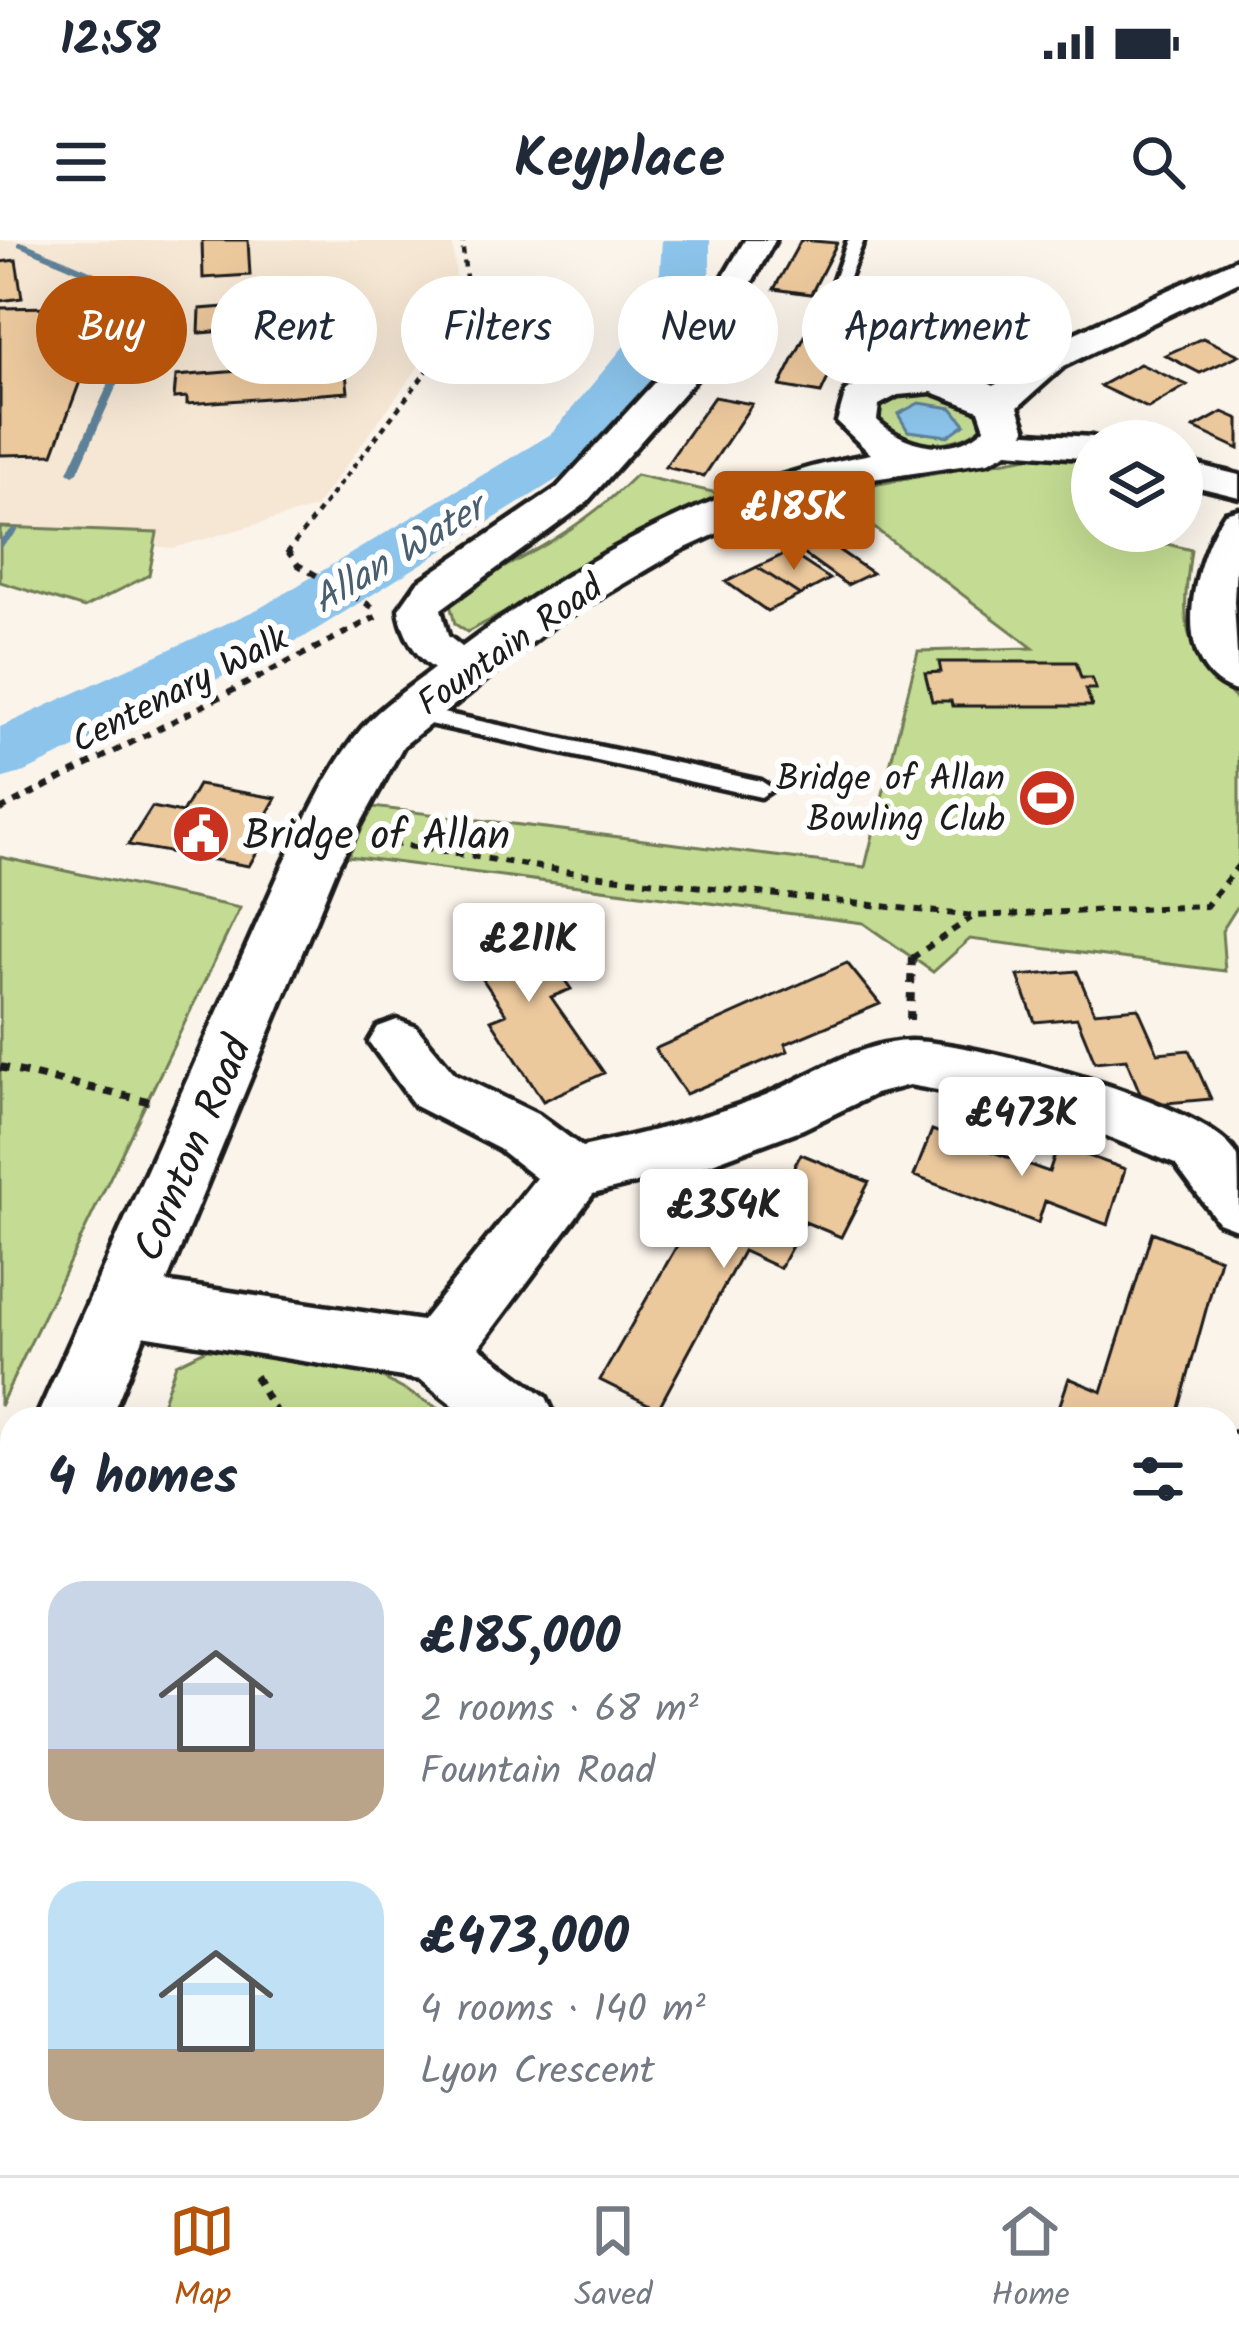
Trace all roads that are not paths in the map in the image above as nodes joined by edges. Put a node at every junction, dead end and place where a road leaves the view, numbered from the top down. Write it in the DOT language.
graph roads {
  1 [pos="760,240"];
  2 [pos="856,240"];
  3 [pos="1239,268"];
  4 [pos="841,276"];
  5 [pos="1072,348"];
  6 [pos="908,384"];
  7 [pos="950,384"];
  8 [pos="1030,384"];
  9 [pos="1000,421"];
  10 [pos="857,422"];
  11 [pos="1071,442"];
  12 [pos="924,457"];
  13 [pos="1203,477"];
  14 [pos="1239,486"];
  15 [pos="790,487"];
  16 [pos="1239,521"];
  17 [pos="464,667"];
  18 [pos="1239,678"];
  19 [pos="410,713"];
  20 [pos="760,789"];
  21 [pos="316,854"];
  22 [pos="397,1042"];
  23 [pos="574,1174"];
  24 [pos="1239,1204"];
  25 [pos="124,1304"];
  26 [pos="436,1353"];
  27 [pos="78,1407"];
  28 [pos="507,1407"];
  1 -- 17 [label="street"];
  2 -- 4 [label="lane"];
  3 -- 5 [label="main road"];
  6 -- 10 [label="main road"];
  7 -- 9 [label="main road"];
  8 -- 9 [label="main road"];
  9 -- 11 [label="street"];
  9 -- 12 [label="main road, Fountain Road"];
  10 -- 12 [label="main road"];
  10 -- 15 [label="main road"];
  12 -- 15 [label="main road, Fountain Road"];
  13 -- 14 [label="street"];
  15 -- 17 [label="main road, Fountain Road"];
  16 -- 18 [label="street"];
  17 -- 19 [label="main road, Fountain Road"];
  19 -- 20 [label="lane"];
  19 -- 21 [label="main road, Fountain Road"];
  21 -- 25 [label="main road, Cornton Road"];
  22 -- 23 [label="street"];
  23 -- 24 [label="street"];
  23 -- 26 [label="street"];
  25 -- 26 [label="street"];
  25 -- 27 [label="main road, Cornton Road"];
  26 -- 28 [label="street"];
}
